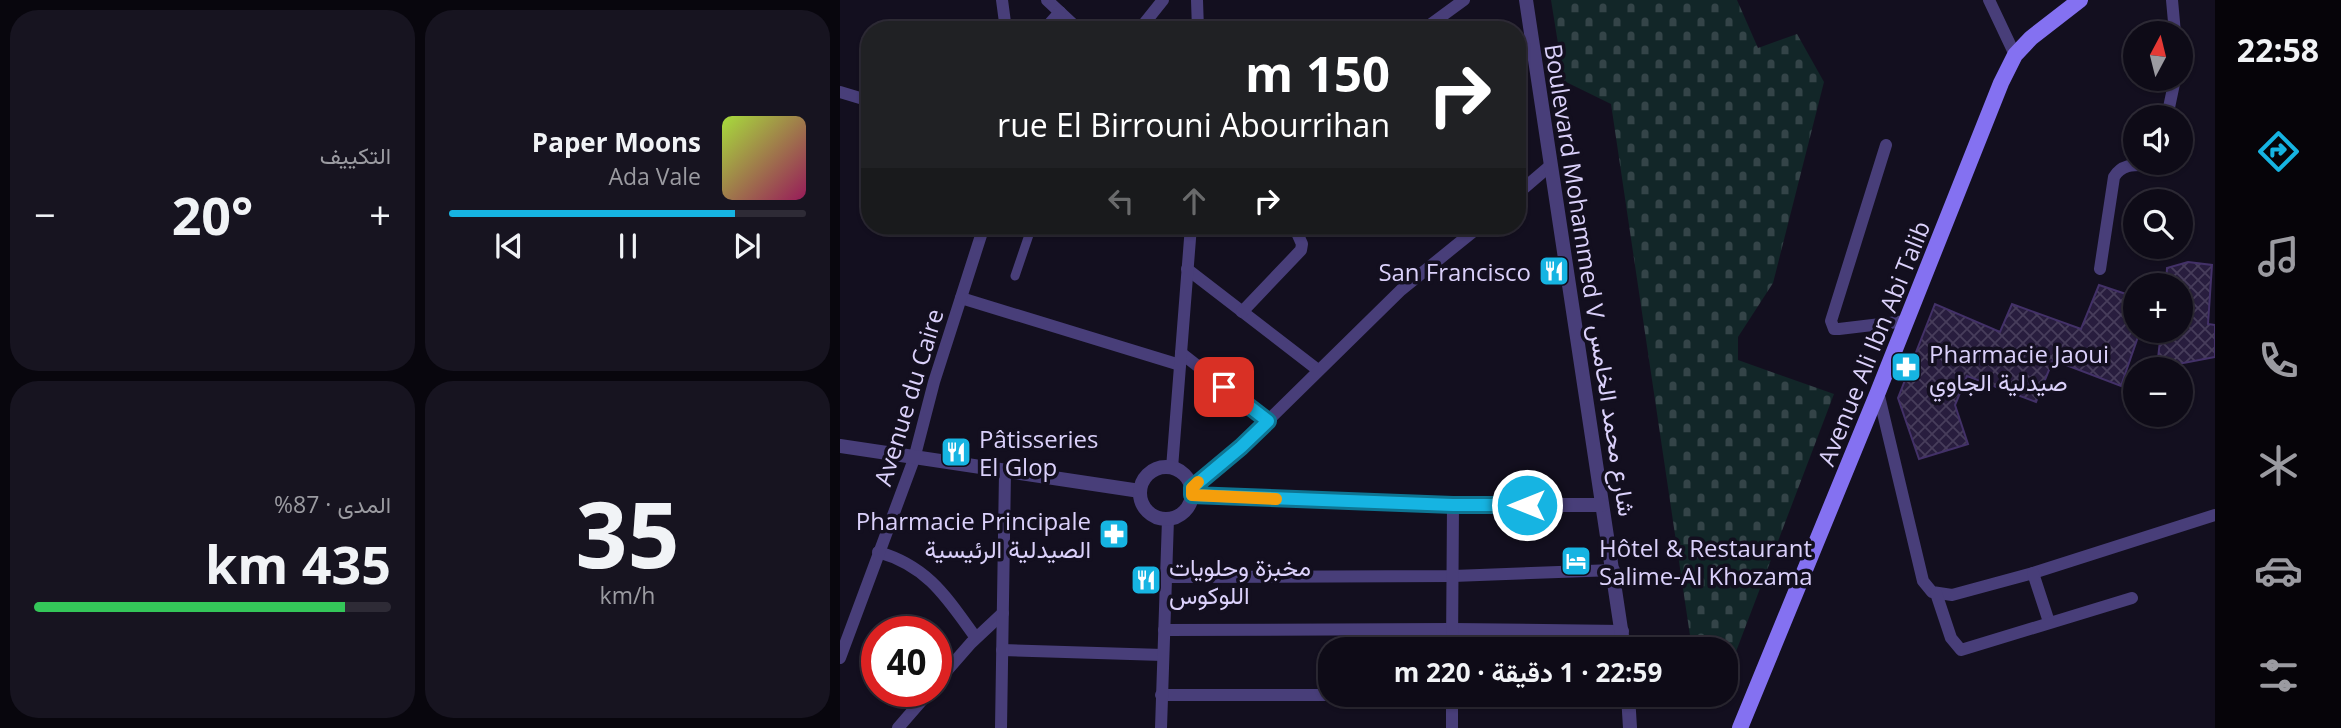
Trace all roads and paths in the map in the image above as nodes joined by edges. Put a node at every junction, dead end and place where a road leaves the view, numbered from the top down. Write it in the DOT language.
graph roads {
  1 [pos="1002,0"];
  2 [pos="1047,0"];
  3 [pos="1163,0"];
  4 [pos="1197,0"];
  5 [pos="1464,0"];
  6 [pos="1526,0"];
  7 [pos="1989,0"];
  8 [pos="2080,0"];
  9 [pos="2172,0"];
  10 [pos="1060,12"];
  11 [pos="1005,21"];
  12 [pos="1052,21"];
  13 [pos="1070,21"];
  14 [pos="1146,21"];
  15 [pos="1198,21"];
  16 [pos="1435,21"];
  17 [pos="2174,21"];
  18 [pos="2015,55"];
  19 [pos="840,92"];
  20 [pos="861,98"];
  21 [pos="1886,145"];
  22 [pos="1551,166"];
  23 [pos="2123,167"];
  24 [pos="1526,187"];
  25 [pos="981,235"];
  26 [pos="1029,235"];
  27 [pos="1190,235"];
  28 [pos="1298,235"];
  29 [pos="1469,235"];
  30 [pos="1187,269"];
  31 [pos="2100,269"];
  32 [pos="1014,276"];
  33 [pos="961,298"];
  34 [pos="1242,312"];
  35 [pos="1906,321"];
  36 [pos="1180,359"];
  37 [pos="1318,370"];
  38 [pos="1878,392"];
  39 [pos="1268,421"];
  40 [pos="840,446"];
  41 [pos="914,459"];
  42 [pos="1172,468"];
  43 [pos="1005,472"];
  44 [pos="1140,491"];
  45 [pos="1192,492"];
  46 [pos="1453,505"];
  47 [pos="1602,505"];
  48 [pos="2215,515"];
  49 [pos="1168,519"];
  50 [pos="878,552"];
  51 [pos="1614,570"];
  52 [pos="2033,573"];
  53 [pos="1452,576"];
  54 [pos="1165,577"];
  55 [pos="1936,593"];
  56 [pos="2132,598"];
  57 [pos="1003,613"];
  58 [pos="2049,622"];
  59 [pos="845,627"];
  60 [pos="1453,629"];
  61 [pos="1164,630"];
  62 [pos="1623,631"];
  63 [pos="1453,637"];
  64 [pos="1623,637"];
  65 [pos="976,638"];
  66 [pos="1002,650"];
  67 [pos="1163,655"];
  68 [pos="840,658"];
  69 [pos="952,666"];
  70 [pos="1161,695"];
  71 [pos="1318,695"];
  72 [pos="916,707"];
  73 [pos="1451,707"];
  74 [pos="1629,707"];
  75 [pos="898,728"];
  76 [pos="1001,728"];
  77 [pos="1161,728"];
  78 [pos="1452,728"];
  79 [pos="1630,728"];
  80 [pos="1740,728"];
  1 -- 11 [label="street"];
  2 -- 10 [label="street"];
  3 -- 14 [label="street"];
  4 -- 15 [label="street"];
  5 -- 16 [label="street"];
  6 -- 22 [label="street, Boulevard Mohammed V شارع محمد الخامس"];
  7 -- 18 [label="street"];
  8 -- 18 [label="main road, Avenue Ali Ibn Abi Talib"];
  9 -- 17 [label="street"];
  10 -- 12 [label="street"];
  10 -- 13 [label="street"];
  18 -- 35 [label="main road, Avenue Ali Ibn Abi Talib"];
  19 -- 20 [label="street"];
  21 -- 35 [label="street"];
  22 -- 24 [label="street"];
  22 -- 47 [label="street, Boulevard Mohammed V شارع محمد الخامس"];
  23 -- 31 [label="street"];
  25 -- 33 [label="street, Avenue du Caire"];
  26 -- 32 [label="street"];
  27 -- 30 [label="street"];
  28 -- 34 [label="street"];
  29 -- 37 [label="street"];
  30 -- 34 [label="street"];
  30 -- 36 [label="street"];
  33 -- 36 [label="street"];
  33 -- 41 [label="street, Avenue du Caire"];
  34 -- 37 [label="street"];
  35 -- 38 [label="main road, Avenue Ali Ibn Abi Talib"];
  36 -- 39 [label="street"];
  36 -- 42 [label="street"];
  37 -- 39 [label="street"];
  38 -- 55 [label="street"];
  38 -- 80 [label="main road, Avenue Ali Ibn Abi Talib"];
  39 -- 45 [label="street"];
  40 -- 41 [label="street"];
  41 -- 43 [label="street"];
  41 -- 50 [label="street, Avenue du Caire"];
  42 -- 44 [label="street"];
  42 -- 45 [label="street"];
  43 -- 44 [label="street"];
  43 -- 57 [label="street"];
  44 -- 49 [label="street"];
  45 -- 46 [label="street"];
  45 -- 49 [label="street"];
  46 -- 47 [label="street"];
  46 -- 53 [label="street"];
  47 -- 51 [label="street, Boulevard Mohammed V شارع محمد الخامس"];
  48 -- 52 [label="street"];
  49 -- 54 [label="street"];
  50 -- 59 [label="street, Avenue du Caire"];
  50 -- 65 [label="street"];
  51 -- 53 [label="street"];
  51 -- 62 [label="street, Boulevard Mohammed V شارع محمد الخامس"];
  52 -- 55 [label="street"];
  52 -- 58 [label="street"];
  53 -- 54 [label="street"];
  53 -- 60 [label="street"];
  54 -- 61 [label="street"];
  55 -- 58 [label="street"];
  56 -- 58 [label="street"];
  57 -- 65 [label="street"];
  57 -- 66 [label="street"];
  59 -- 68 [label="street, Avenue du Caire"];
  60 -- 61 [label="street"];
  60 -- 62 [label="street"];
  60 -- 63 [label="street"];
  61 -- 67 [label="street"];
  62 -- 64 [label="street, Boulevard Mohammed V شارع محمد الخامس"];
  65 -- 69 [label="street"];
  66 -- 67 [label="street"];
  66 -- 76 [label="street"];
  67 -- 70 [label="street"];
  70 -- 71 [label="street"];
  70 -- 77 [label="street"];
  72 -- 75 [label="street"];
  73 -- 78 [label="street"];
  74 -- 79 [label="street"];
}
